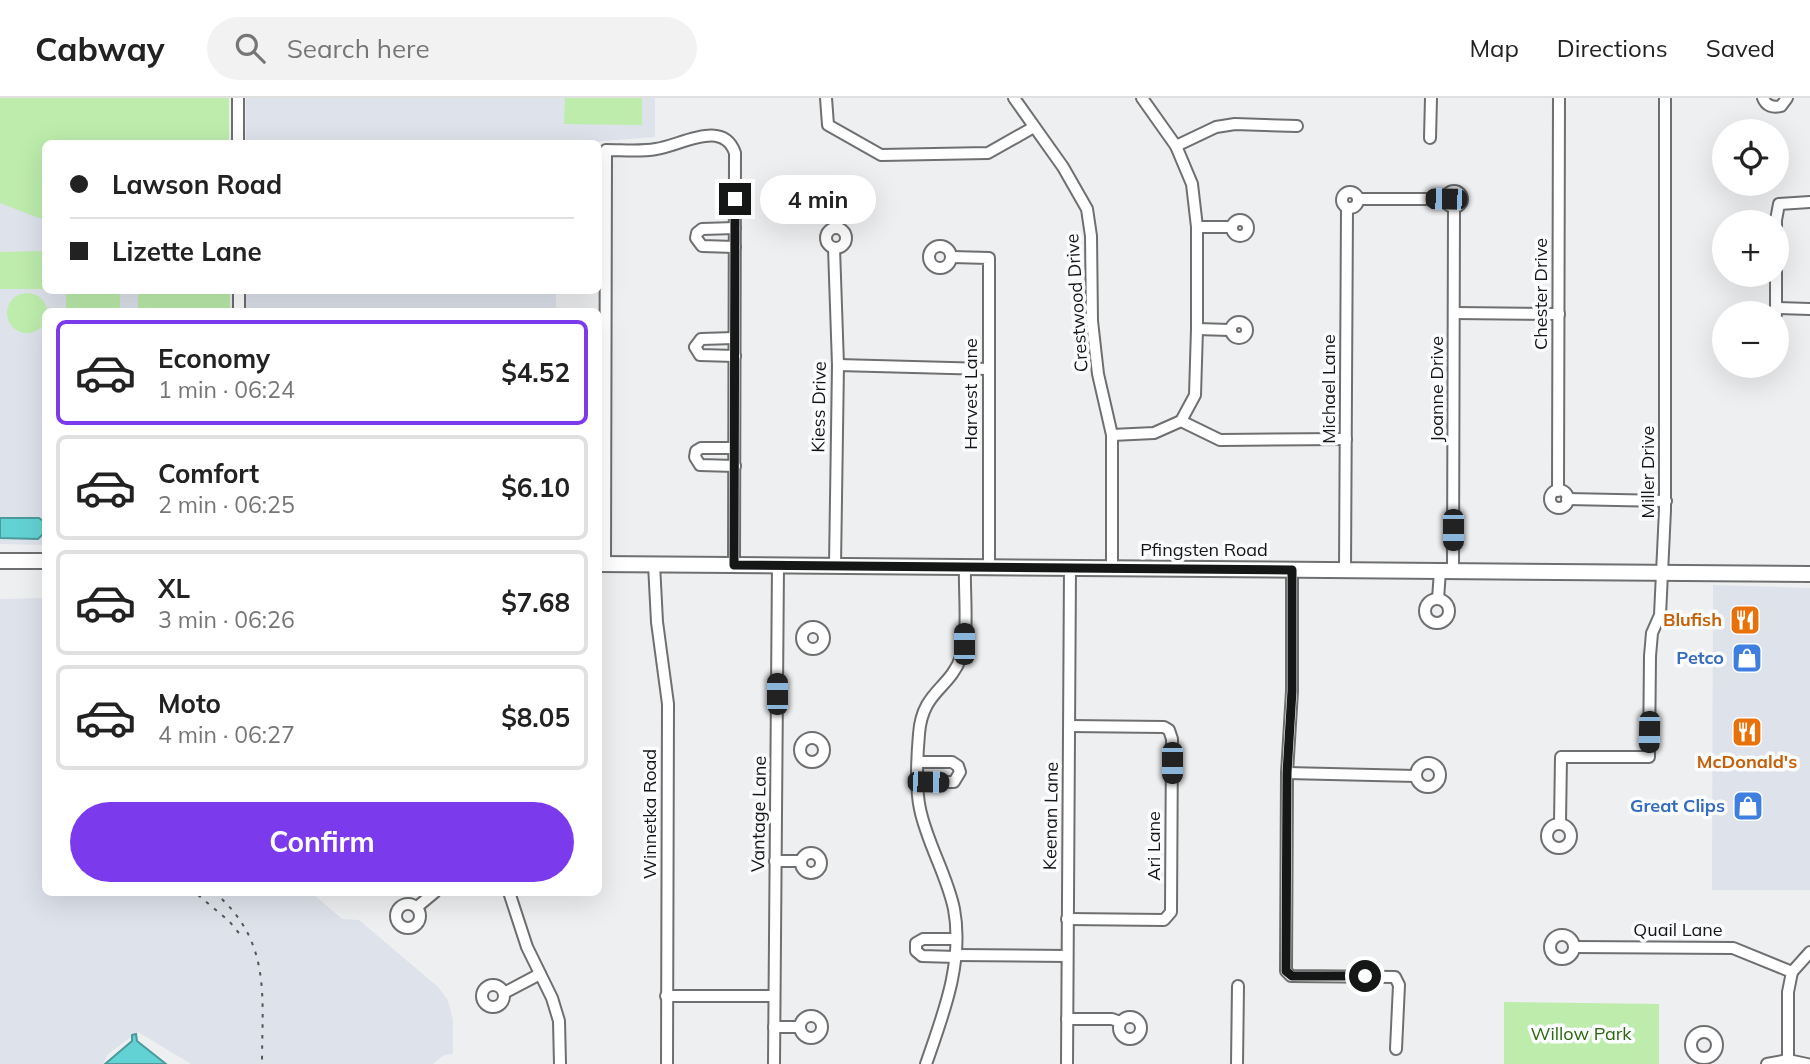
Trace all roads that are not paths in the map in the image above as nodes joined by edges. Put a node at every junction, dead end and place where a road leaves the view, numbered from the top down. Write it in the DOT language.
graph roads {
  1 [pos="238,98"];
  2 [pos="826,98"];
  3 [pos="1014,98"];
  4 [pos="1143,98"];
  5 [pos="1431,98"];
  6 [pos="1559,98"];
  7 [pos="1665,98"];
  8 [pos="1763,98"];
  9 [pos="1787,98"];
  10 [pos="1297,126"];
  11 [pos="1034,127"];
  12 [pos="1430,138"];
  13 [pos="238,140"];
  14 [pos="1176,146"];
  15 [pos="1810,202"];
  16 [pos="1347,208"];
  17 [pos="1197,227"];
  18 [pos="1231,227"];
  19 [pos="735,228"];
  20 [pos="735,247"];
  21 [pos="834,248"];
  22 [pos="952,257"];
  23 [pos="1776,301"];
  24 [pos="1810,309"];
  25 [pos="1789,310"];
  26 [pos="1455,313"];
  27 [pos="1559,314"];
  28 [pos="1197,329"];
  29 [pos="1230,330"];
  30 [pos="734,338"];
  31 [pos="735,356"];
  32 [pos="838,365"];
  33 [pos="988,369"];
  34 [pos="1181,421"];
  35 [pos="1112,435"];
  36 [pos="1346,439"];
  37 [pos="734,447"];
  38 [pos="735,466"];
  39 [pos="1666,501"];
  40 [pos="0,561"];
  41 [pos="42,561"];
  42 [pos="602,564"];
  43 [pos="654,564"];
  44 [pos="734,565"];
  45 [pos="778,565"];
  46 [pos="835,566"];
  47 [pos="965,567"];
  48 [pos="989,567"];
  49 [pos="1070,568"];
  50 [pos="1112,568"];
  51 [pos="1292,570"];
  52 [pos="1345,570"];
  53 [pos="1446,571"];
  54 [pos="1663,573"];
  55 [pos="1810,574"];
  56 [pos="1438,599"];
  57 [pos="777,638"];
  58 [pos="802,638"];
  59 [pos="1070,726"];
  60 [pos="778,750"];
  61 [pos="801,750"];
  62 [pos="919,762"];
  63 [pos="1287,773"];
  64 [pos="1416,776"];
  65 [pos="919,782"];
  66 [pos="1560,824"];
  67 [pos="775,861"];
  68 [pos="801,861"];
  69 [pos="430,896"];
  70 [pos="510,896"];
  71 [pos="417,907"];
  72 [pos="1067,919"];
  73 [pos="956,939"];
  74 [pos="1575,947"];
  75 [pos="1810,952"];
  76 [pos="956,956"];
  77 [pos="1067,956"];
  78 [pos="1792,972"];
  79 [pos="540,974"];
  80 [pos="1238,986"];
  81 [pos="504,993"];
  82 [pos="666,996"];
  83 [pos="775,996"];
  84 [pos="1067,1019"];
  85 [pos="1120,1023"];
  86 [pos="774,1027"];
  87 [pos="800,1027"];
  88 [pos="1396,1049"];
  89 [pos="1788,1060"];
  90 [pos="560,1064"];
  91 [pos="667,1064"];
  92 [pos="774,1064"];
  93 [pos="926,1064"];
  94 [pos="1067,1064"];
  95 [pos="1237,1064"];
  96 [pos="1767,1064"];
  97 [pos="1807,1064"];
  1 -- 13 [label="street"];
  2 -- 11 [label="street"];
  3 -- 11 [label="street, Crestwood Drive"];
  4 -- 14 [label="street"];
  5 -- 12 [label="street"];
  6 -- 27 [label="street, Chester Drive"];
  7 -- 39 [label="street, Miller Drive"];
  8 -- 9 [label="street"];
  10 -- 14 [label="street"];
  11 -- 35 [label="street, Crestwood Drive"];
  14 -- 17 [label="street"];
  15 -- 23 [label="street"];
  16 -- 26 [label="street, Joanne Drive"];
  16 -- 36 [label="street, Michael Lane"];
  17 -- 18 [label="street"];
  17 -- 28 [label="street"];
  19 -- 20 [label="street"];
  19 -- 20 [label="street"];
  19 -- 42 [label="street"];
  20 -- 30 [label="street"];
  21 -- 32 [label="street, Kiess Drive"];
  22 -- 33 [label="street, Harvest Lane"];
  24 -- 25 [label="street"];
  26 -- 27 [label="street"];
  26 -- 53 [label="street, Joanne Drive"];
  27 -- 39 [label="street, Chester Drive"];
  28 -- 29 [label="street"];
  28 -- 34 [label="street"];
  30 -- 31 [label="street"];
  30 -- 31 [label="street"];
  31 -- 37 [label="street"];
  32 -- 33 [label="street"];
  32 -- 46 [label="street, Kiess Drive"];
  33 -- 48 [label="street, Harvest Lane"];
  34 -- 35 [label="street"];
  34 -- 36 [label="street"];
  35 -- 50 [label="street, Crestwood Drive"];
  36 -- 52 [label="street, Michael Lane"];
  37 -- 38 [label="street"];
  37 -- 38 [label="street"];
  38 -- 44 [label="street"];
  39 -- 54 [label="street, Miller Drive"];
  40 -- 41 [label="main road"];
  42 -- 43 [label="main road, Pfingsten Road"];
  43 -- 44 [label="main road, Pfingsten Road"];
  43 -- 82 [label="street, Winnetka Road"];
  44 -- 45 [label="main road, Pfingsten Road"];
  45 -- 46 [label="main road, Pfingsten Road"];
  45 -- 57 [label="street, Vantage Lane"];
  46 -- 47 [label="main road, Pfingsten Road"];
  47 -- 48 [label="main road, Pfingsten Road"];
  47 -- 62 [label="street"];
  48 -- 49 [label="main road, Pfingsten Road"];
  49 -- 50 [label="main road, Pfingsten Road"];
  49 -- 59 [label="street, Keenan Lane"];
  50 -- 51 [label="main road, Pfingsten Road"];
  51 -- 52 [label="main road, Pfingsten Road"];
  51 -- 63 [label="street"];
  52 -- 53 [label="main road, Pfingsten Road"];
  53 -- 54 [label="main road, Pfingsten Road"];
  53 -- 56 [label="street, Joanne Drive"];
  54 -- 55 [label="main road, Pfingsten Road"];
  54 -- 66 [label="street, Miller Drive"];
  57 -- 58 [label="street"];
  57 -- 60 [label="street, Vantage Lane"];
  59 -- 72 [label="street, Keenan Lane"];
  59 -- 72 [label="street, Ari Lane"];
  60 -- 61 [label="street"];
  60 -- 67 [label="street, Vantage Lane"];
  62 -- 65 [label="street"];
  62 -- 65 [label="street"];
  63 -- 64 [label="street"];
  63 -- 88 [label="street"];
  65 -- 73 [label="street"];
  67 -- 68 [label="street"];
  67 -- 83 [label="street, Vantage Lane"];
  69 -- 71 [label="street"];
  70 -- 79 [label="street"];
  72 -- 77 [label="street, Keenan Lane"];
  73 -- 76 [label="street"];
  73 -- 76 [label="street"];
  74 -- 78 [label="street, Quail Lane"];
  75 -- 78 [label="street"];
  76 -- 77 [label="street"];
  76 -- 93 [label="street"];
  77 -- 84 [label="street, Keenan Lane"];
  78 -- 89 [label="street"];
  79 -- 81 [label="street"];
  79 -- 90 [label="street"];
  80 -- 95 [label="street"];
  82 -- 83 [label="street"];
  82 -- 91 [label="street, Winnetka Road"];
  83 -- 86 [label="street, Vantage Lane"];
  84 -- 85 [label="street"];
  84 -- 94 [label="street, Keenan Lane"];
  86 -- 87 [label="street"];
  86 -- 92 [label="street, Vantage Lane"];
  89 -- 96 [label="street"];
  89 -- 97 [label="street"];
}
